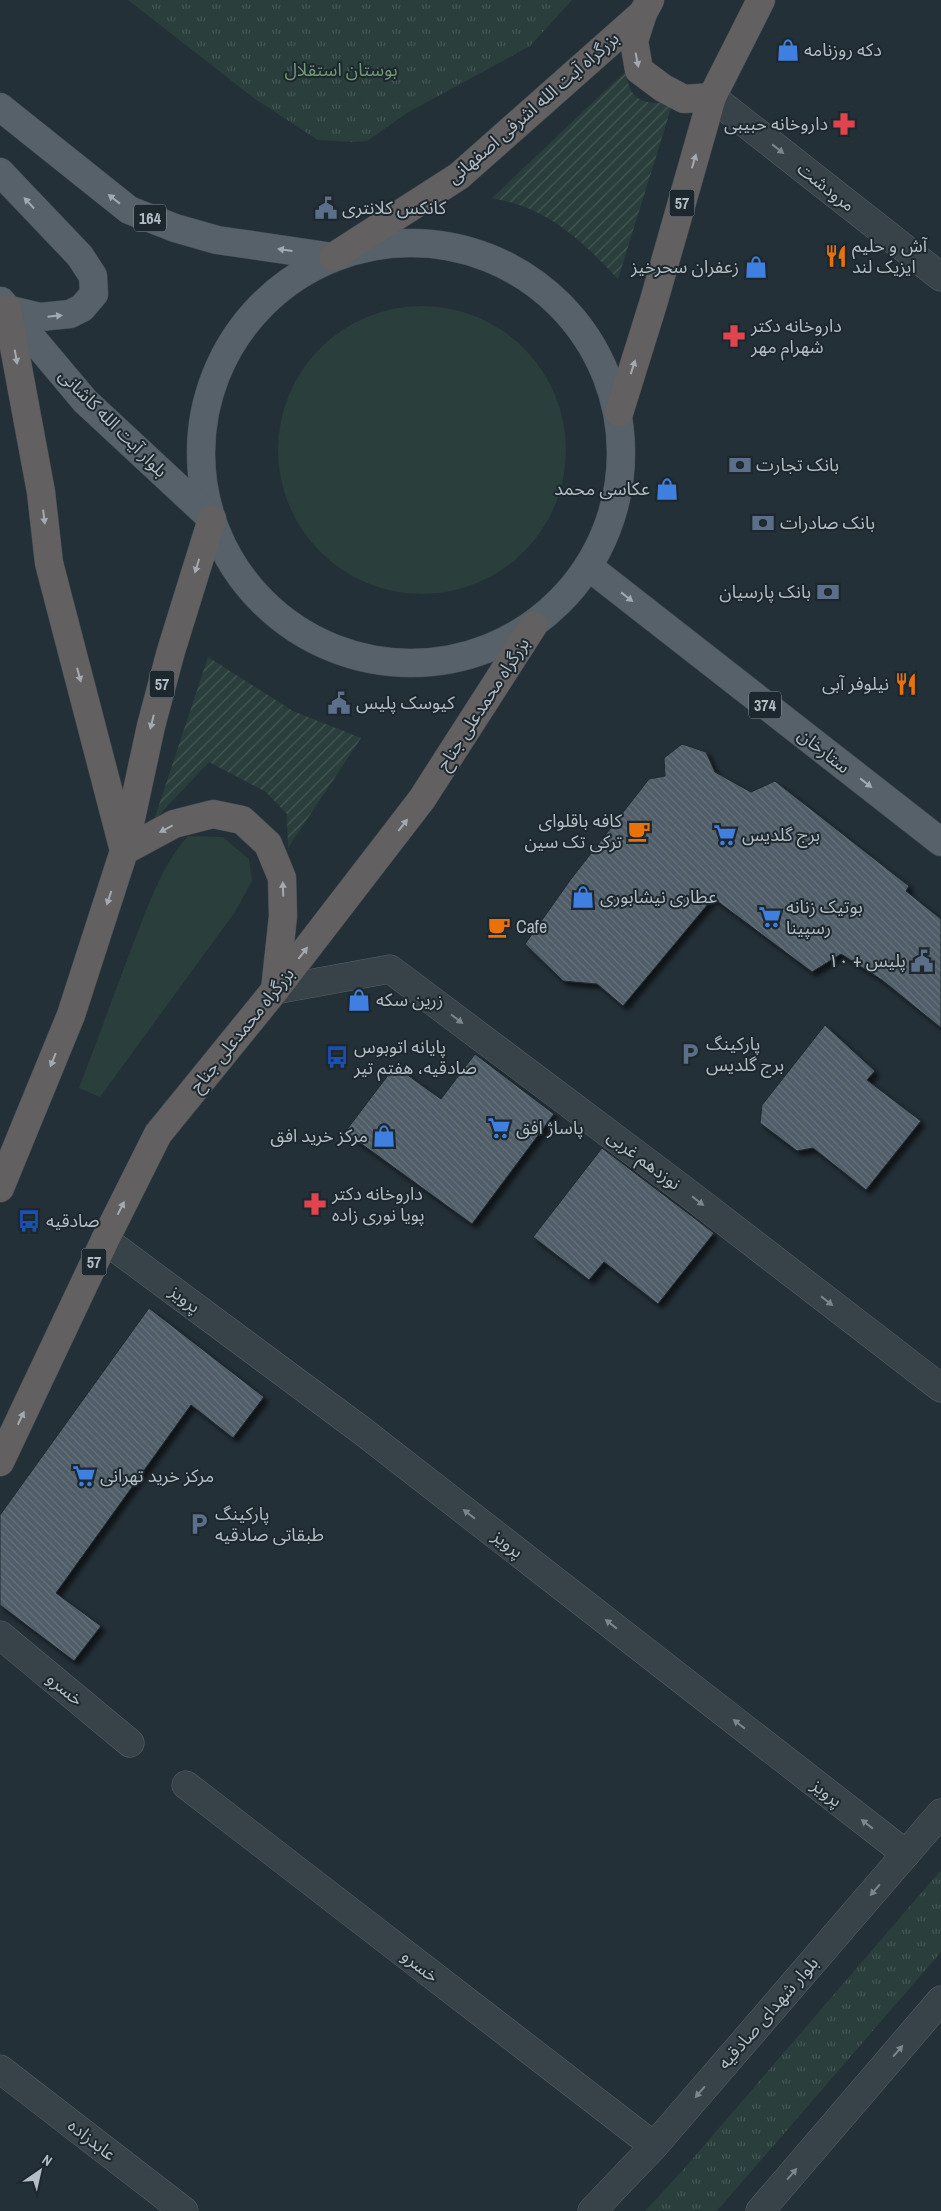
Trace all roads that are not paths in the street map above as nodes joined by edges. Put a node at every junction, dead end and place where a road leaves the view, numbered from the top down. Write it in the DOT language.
graph roads {
  1 [pos="761,0"];
  2 [pos="646,6"];
  3 [pos="712,97"];
  4 [pos="0,107"];
  5 [pos="0,172"];
  6 [pos="333,257"];
  7 [pos="941,278"];
  8 [pos="4,304"];
  9 [pos="618,413"];
  10 [pos="212,519"];
  11 [pos="589,567"];
  12 [pos="534,626"];
  13 [pos="941,842"];
  14 [pos="124,851"];
  15 [pos="275,990"];
  16 [pos="0,1188"];
  17 [pos="105,1240"];
  18 [pos="941,1388"];
  19 [pos="0,1462"];
  20 [pos="0,1635"];
  21 [pos="130,1744"];
  22 [pos="186,1786"];
  23 [pos="941,1813"];
  24 [pos="906,1854"];
  25 [pos="941,2000"];
  26 [pos="0,2069"];
  27 [pos="654,2146"];
  28 [pos="184,2211"];
  29 [pos="592,2211"];
  30 [pos="760,2211"];
  1 -- 3 [label="highway, 57"];
  2 -- 3 [label="highway, one-way"];
  2 -- 6 [label="highway, بزرگراه آیت الله اشرفی اصفهانی"];
  3 -- 7 [label="street, مرودشت, one-way"];
  9 -- 3 [label="highway, 57, one-way"];
  6 -- 4 [label="main road, 164, one-way"];
  8 -- 5 [label="main road, one-way"];
  6 -- 9 [label="main road"];
  6 -- 10 [label="main road"];
  8 -- 10 [label="main road, بلوار آیت الله کاشانی"];
  8 -- 14 [label="highway, one-way"];
  9 -- 11 [label="main road"];
  10 -- 12 [label="main road"];
  10 -- 14 [label="highway, 57, one-way"];
  11 -- 12 [label="main road"];
  11 -- 13 [label="main road, ستارخان / 374, one-way"];
  15 -- 12 [label="highway, بزرگراه محمدعلی جناح / 57, one-way"];
  15 -- 14 [label="highway, one-way"];
  14 -- 16 [label="highway, 57, one-way"];
  17 -- 15 [label="highway, بزرگراه محمدعلی جناح / 57, one-way"];
  15 -- 18 [label="street, نوزدهم غربی, one-way"];
  19 -- 17 [label="highway, بزرگراه محمدعلی جناح / 57, one-way"];
  24 -- 17 [label="street, پرویز, one-way"];
  20 -- 21 [label="street, خسرو"];
  22 -- 27 [label="street, خسرو"];
  23 -- 24 [label="street, بلوار شهدای صادقیه"];
  24 -- 27 [label="street, بلوار شهدای صادقیه, one-way"];
  30 -- 25 [label="street, one-way"];
  26 -- 28 [label="street, عابدزاده"];
  27 -- 29 [label="street, بلوار شهدای صادقیه"];
}
